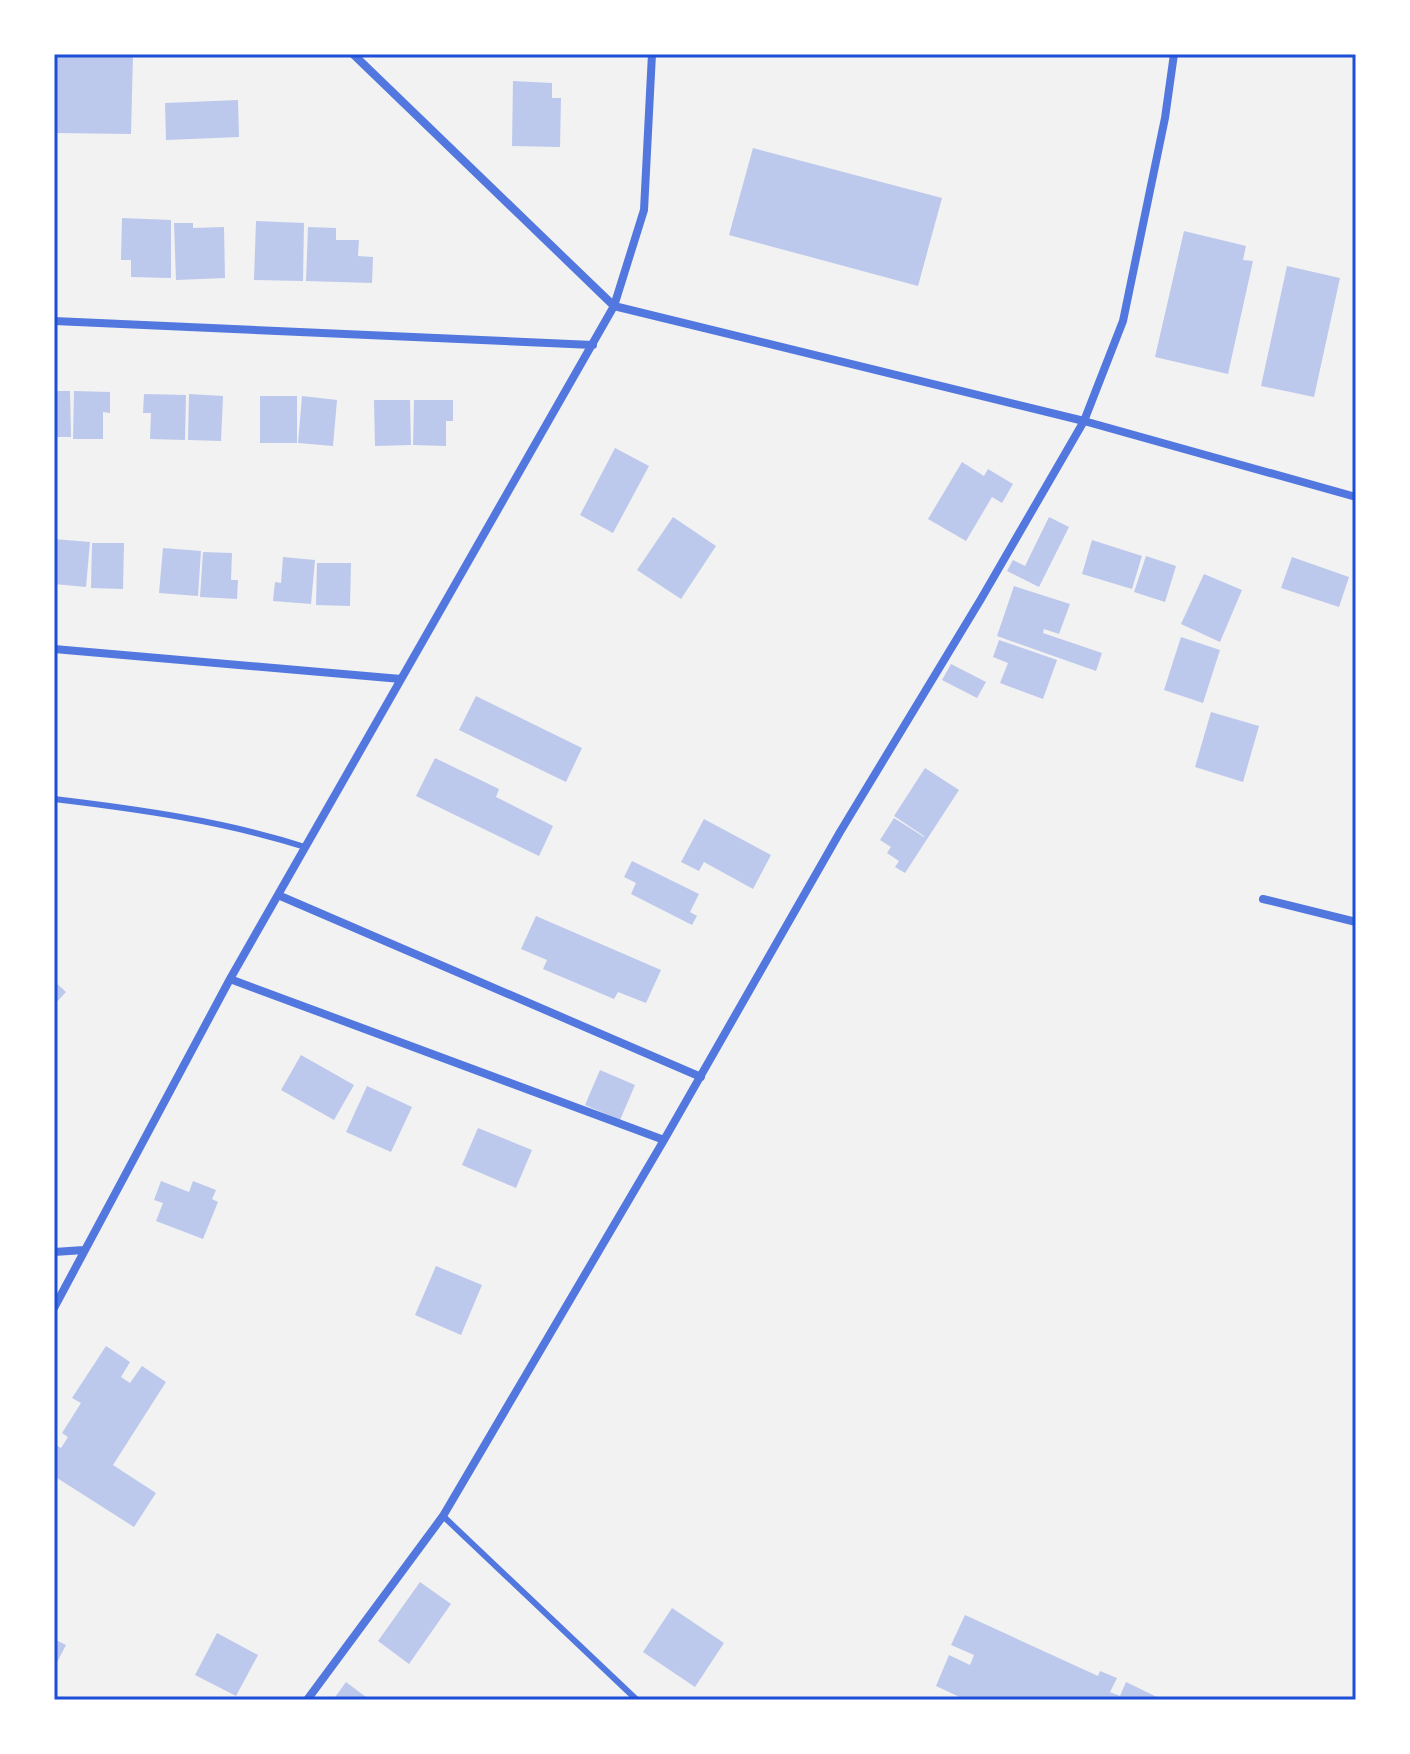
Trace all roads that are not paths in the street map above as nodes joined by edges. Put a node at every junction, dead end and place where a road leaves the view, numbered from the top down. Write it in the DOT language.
graph roads {
  1 [pos="353,54"];
  2 [pos="652,54"];
  3 [pos="1174,54"];
  4 [pos="614,306"];
  5 [pos="54,321"];
  6 [pos="593,345"];
  7 [pos="1084,421"];
  8 [pos="1356,497"];
  9 [pos="54,649"];
  10 [pos="401,679"];
  11 [pos="54,799"];
  12 [pos="305,847"];
  13 [pos="278,895"];
  14 [pos="1263,899"];
  15 [pos="1356,922"];
  16 [pos="230,979"];
  17 [pos="701,1077"];
  18 [pos="664,1140"];
  19 [pos="84,1250"];
  20 [pos="54,1252"];
  21 [pos="54,1308"];
  22 [pos="443,1516"];
  23 [pos="307,1700"];
  24 [pos="637,1700"];
  1 -- 4 [label="street"];
  2 -- 4 [label="street"];
  3 -- 7 [label="street"];
  4 -- 6 [label="street"];
  4 -- 7 [label="street"];
  5 -- 6 [label="street"];
  6 -- 10 [label="street"];
  7 -- 8 [label="street"];
  7 -- 17 [label="street"];
  9 -- 10 [label="street"];
  10 -- 12 [label="street"];
  11 -- 12 [label="lane"];
  12 -- 13 [label="street"];
  13 -- 16 [label="street"];
  13 -- 17 [label="street"];
  14 -- 15 [label="street"];
  16 -- 18 [label="street"];
  16 -- 19 [label="street"];
  17 -- 18 [label="street"];
  18 -- 22 [label="street"];
  19 -- 20 [label="street"];
  19 -- 21 [label="street"];
  22 -- 23 [label="street"];
  22 -- 24 [label="lane"];
}
